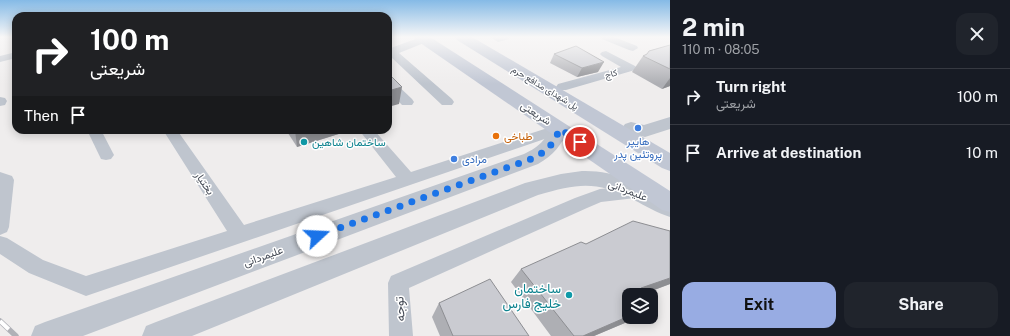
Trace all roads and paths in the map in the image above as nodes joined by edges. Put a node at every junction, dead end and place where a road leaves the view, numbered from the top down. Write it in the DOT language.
graph roads {
  1 [pos="395,53"];
  2 [pos="456,53"];
  3 [pos="482,53"];
  4 [pos="504,53"];
  5 [pos="606,54"];
  6 [pos="12,56"];
  7 [pos="0,59"];
  8 [pos="392,87"];
  9 [pos="562,87"];
  10 [pos="407,102"];
  11 [pos="447,102"];
  12 [pos="573,122"];
  13 [pos="670,123"];
  14 [pos="642,133"];
  15 [pos="96,134"];
  16 [pos="173,134"];
  17 [pos="369,134"];
  18 [pos="670,154"];
  19 [pos="106,155"];
  20 [pos="670,162"];
  21 [pos="0,178"];
  22 [pos="407,179"];
  23 [pos="670,186"];
  24 [pos="638,192"];
  25 [pos="670,203"];
  26 [pos="670,208"];
  27 [pos="0,227"];
  28 [pos="240,235"];
  29 [pos="0,244"];
  30 [pos="45,336"];
  31 [pos="156,336"];
  32 [pos="400,336"];
  1 -- 11 [label="street"];
  2 -- 12 [label="main road, شریعتی"];
  3 -- 12 [label="main road, پل شهدای مدافع حرم"];
  4 -- 9 [label="main road"];
  5 -- 9 [label="street, کاج"];
  6 -- 7 [label="street"];
  8 -- 10 [label="street"];
  9 -- 14 [label="main road"];
  12 -- 20 [label="main road, شریعتی"];
  12 -- 22 [label="street"];
  12 -- 23 [label="main road, شریعتی"];
  12 -- 25 [label="main road, شریعتی"];
  12 -- 30 [label="street, علیمردانی"];
  13 -- 14 [label="street"];
  14 -- 18 [label="main road"];
  15 -- 19 [label="street"];
  16 -- 28 [label="street, بختیار"];
  17 -- 22 [label="street"];
  21 -- 27 [label="street"];
  22 -- 28 [label="street"];
  24 -- 26 [label="street, علیمردانی"];
  24 -- 31 [label="street, علیمردانی"];
  24 -- 32 [label="street, توجه"];
  28 -- 29 [label="street"];
}
